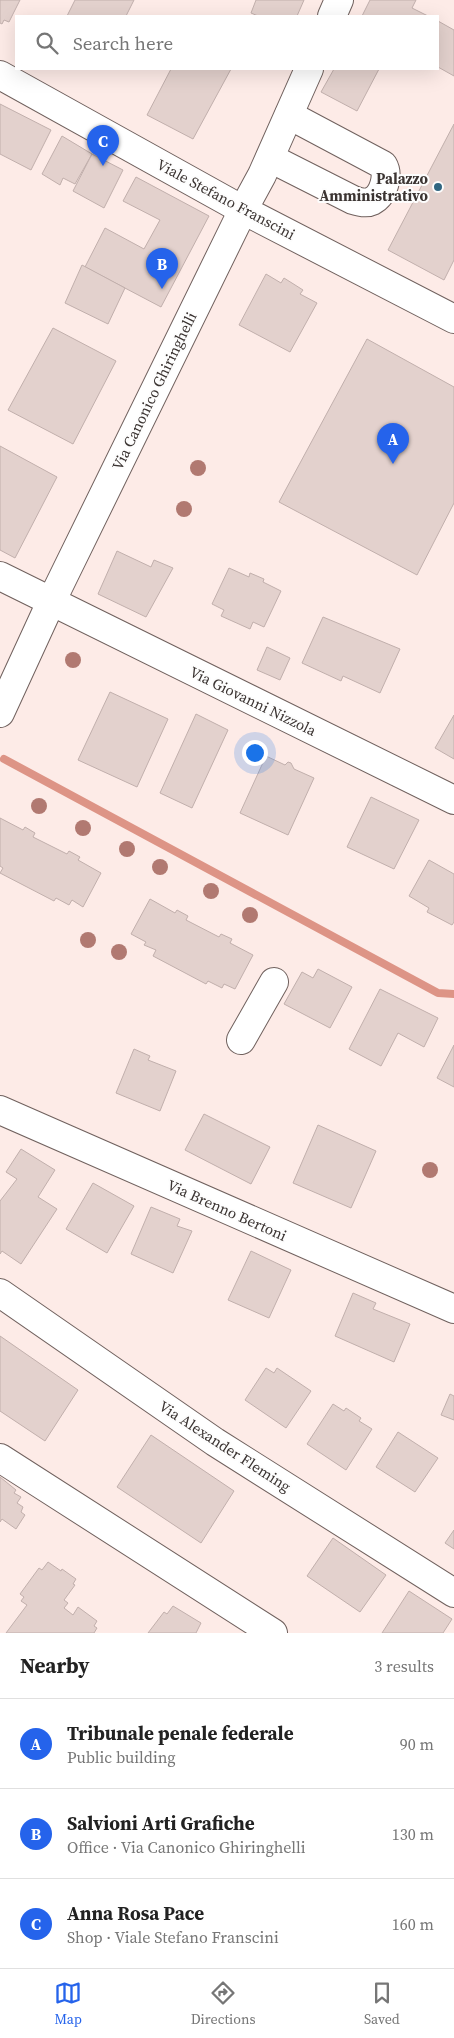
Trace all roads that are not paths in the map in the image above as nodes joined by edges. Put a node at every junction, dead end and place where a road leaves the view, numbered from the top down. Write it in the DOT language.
graph roads {
  1 [pos="339,0"];
  2 [pos="332,15"];
  3 [pos="309,70"];
  4 [pos="1,78"];
  5 [pos="289,115"];
  6 [pos="270,158"];
  7 [pos="243,210"];
  8 [pos="454,320"];
  9 [pos="0,576"];
  10 [pos="51,602"];
  11 [pos="0,713"];
  12 [pos="454,800"];
  13 [pos="274,982"];
  14 [pos="241,1040"];
  15 [pos="0,1110"];
  16 [pos="0,1293"];
  17 [pos="454,1309"];
  18 [pos="0,1458"];
  19 [pos="454,1593"];
  20 [pos="273,1633"];
  1 -- 2 [label="street"];
  3 -- 5 [label="street, Via Canonico Ghiringhelli"];
  4 -- 7 [label="street, Viale Stefano Franscini"];
  5 -- 6 [label="street, Via Canonico Ghiringhelli"];
  5 -- 6 [label="street"];
  6 -- 7 [label="street, Via Canonico Ghiringhelli"];
  7 -- 8 [label="street, Viale Stefano Franscini"];
  7 -- 10 [label="street, Via Canonico Ghiringhelli"];
  9 -- 10 [label="street, Via Giovanni Nizzola"];
  10 -- 11 [label="street, Via Canonico Ghiringhelli"];
  10 -- 12 [label="street, Via Giovanni Nizzola"];
  13 -- 14 [label="street"];
  15 -- 17 [label="street, Via Brenno Bertoni"];
  16 -- 19 [label="street, Via Alexander Fleming"];
  18 -- 20 [label="street"];
}
